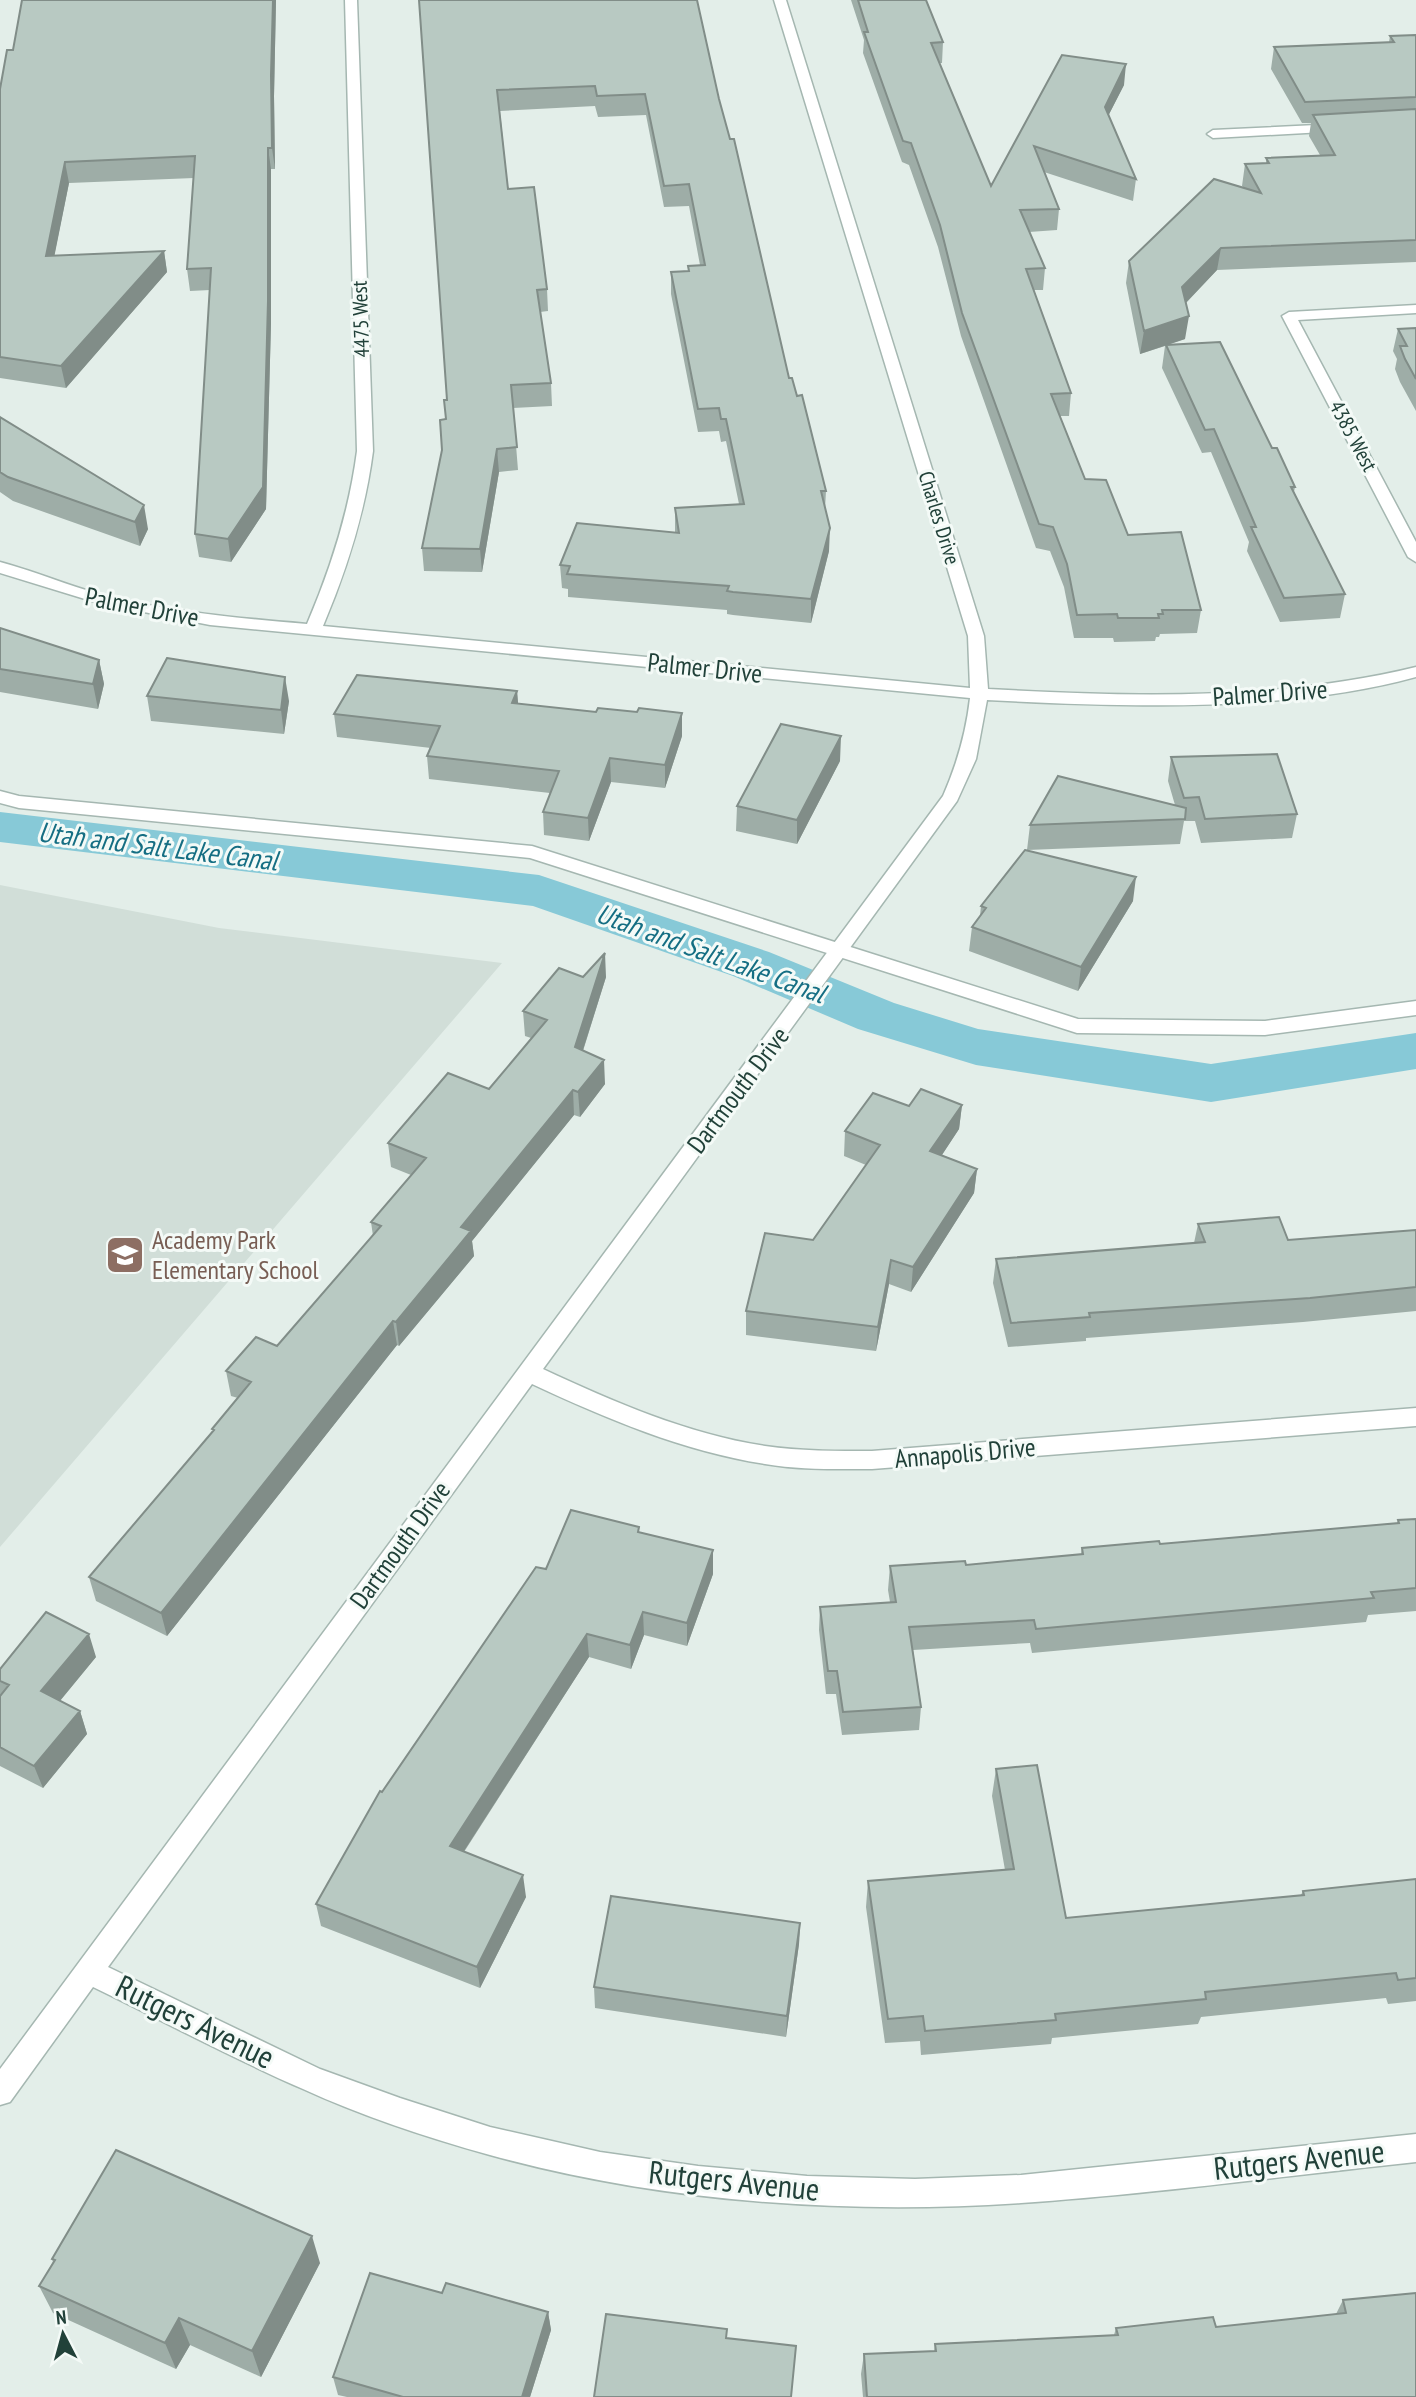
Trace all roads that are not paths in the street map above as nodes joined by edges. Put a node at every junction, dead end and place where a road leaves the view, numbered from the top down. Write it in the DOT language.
graph roads {
  1 [pos="351,0"];
  2 [pos="780,0"];
  3 [pos="1348,128"];
  4 [pos="1213,134"];
  5 [pos="1416,309"];
  6 [pos="1416,557"];
  7 [pos="0,567"];
  8 [pos="313,629"];
  9 [pos="1416,672"];
  10 [pos="979,694"];
  11 [pos="0,797"];
  12 [pos="834,956"];
  13 [pos="803,1001"];
  14 [pos="1416,1008"];
  15 [pos="528,1372"];
  16 [pos="1416,1417"];
  17 [pos="89,1971"];
  18 [pos="0,2092"];
  19 [pos="1416,2148"];
  1 -- 8 [label="street, 4475 West"];
  2 -- 10 [label="street, Charles Drive"];
  3 -- 4 [label="street"];
  5 -- 6 [label="street, 4385 West"];
  7 -- 8 [label="street, Palmer Drive"];
  8 -- 10 [label="street, Palmer Drive"];
  9 -- 10 [label="street, Palmer Drive"];
  10 -- 12 [label="street, Charles Drive"];
  11 -- 12 [label="street"];
  12 -- 13 [label="street, Charles Drive"];
  12 -- 14 [label="street"];
  13 -- 15 [label="street, Dartmouth Drive"];
  15 -- 16 [label="street, Annapolis Drive"];
  15 -- 17 [label="street, Dartmouth Drive"];
  17 -- 18 [label="street, Dartmouth Drive"];
  17 -- 19 [label="street, Rutgers Avenue"];
}
